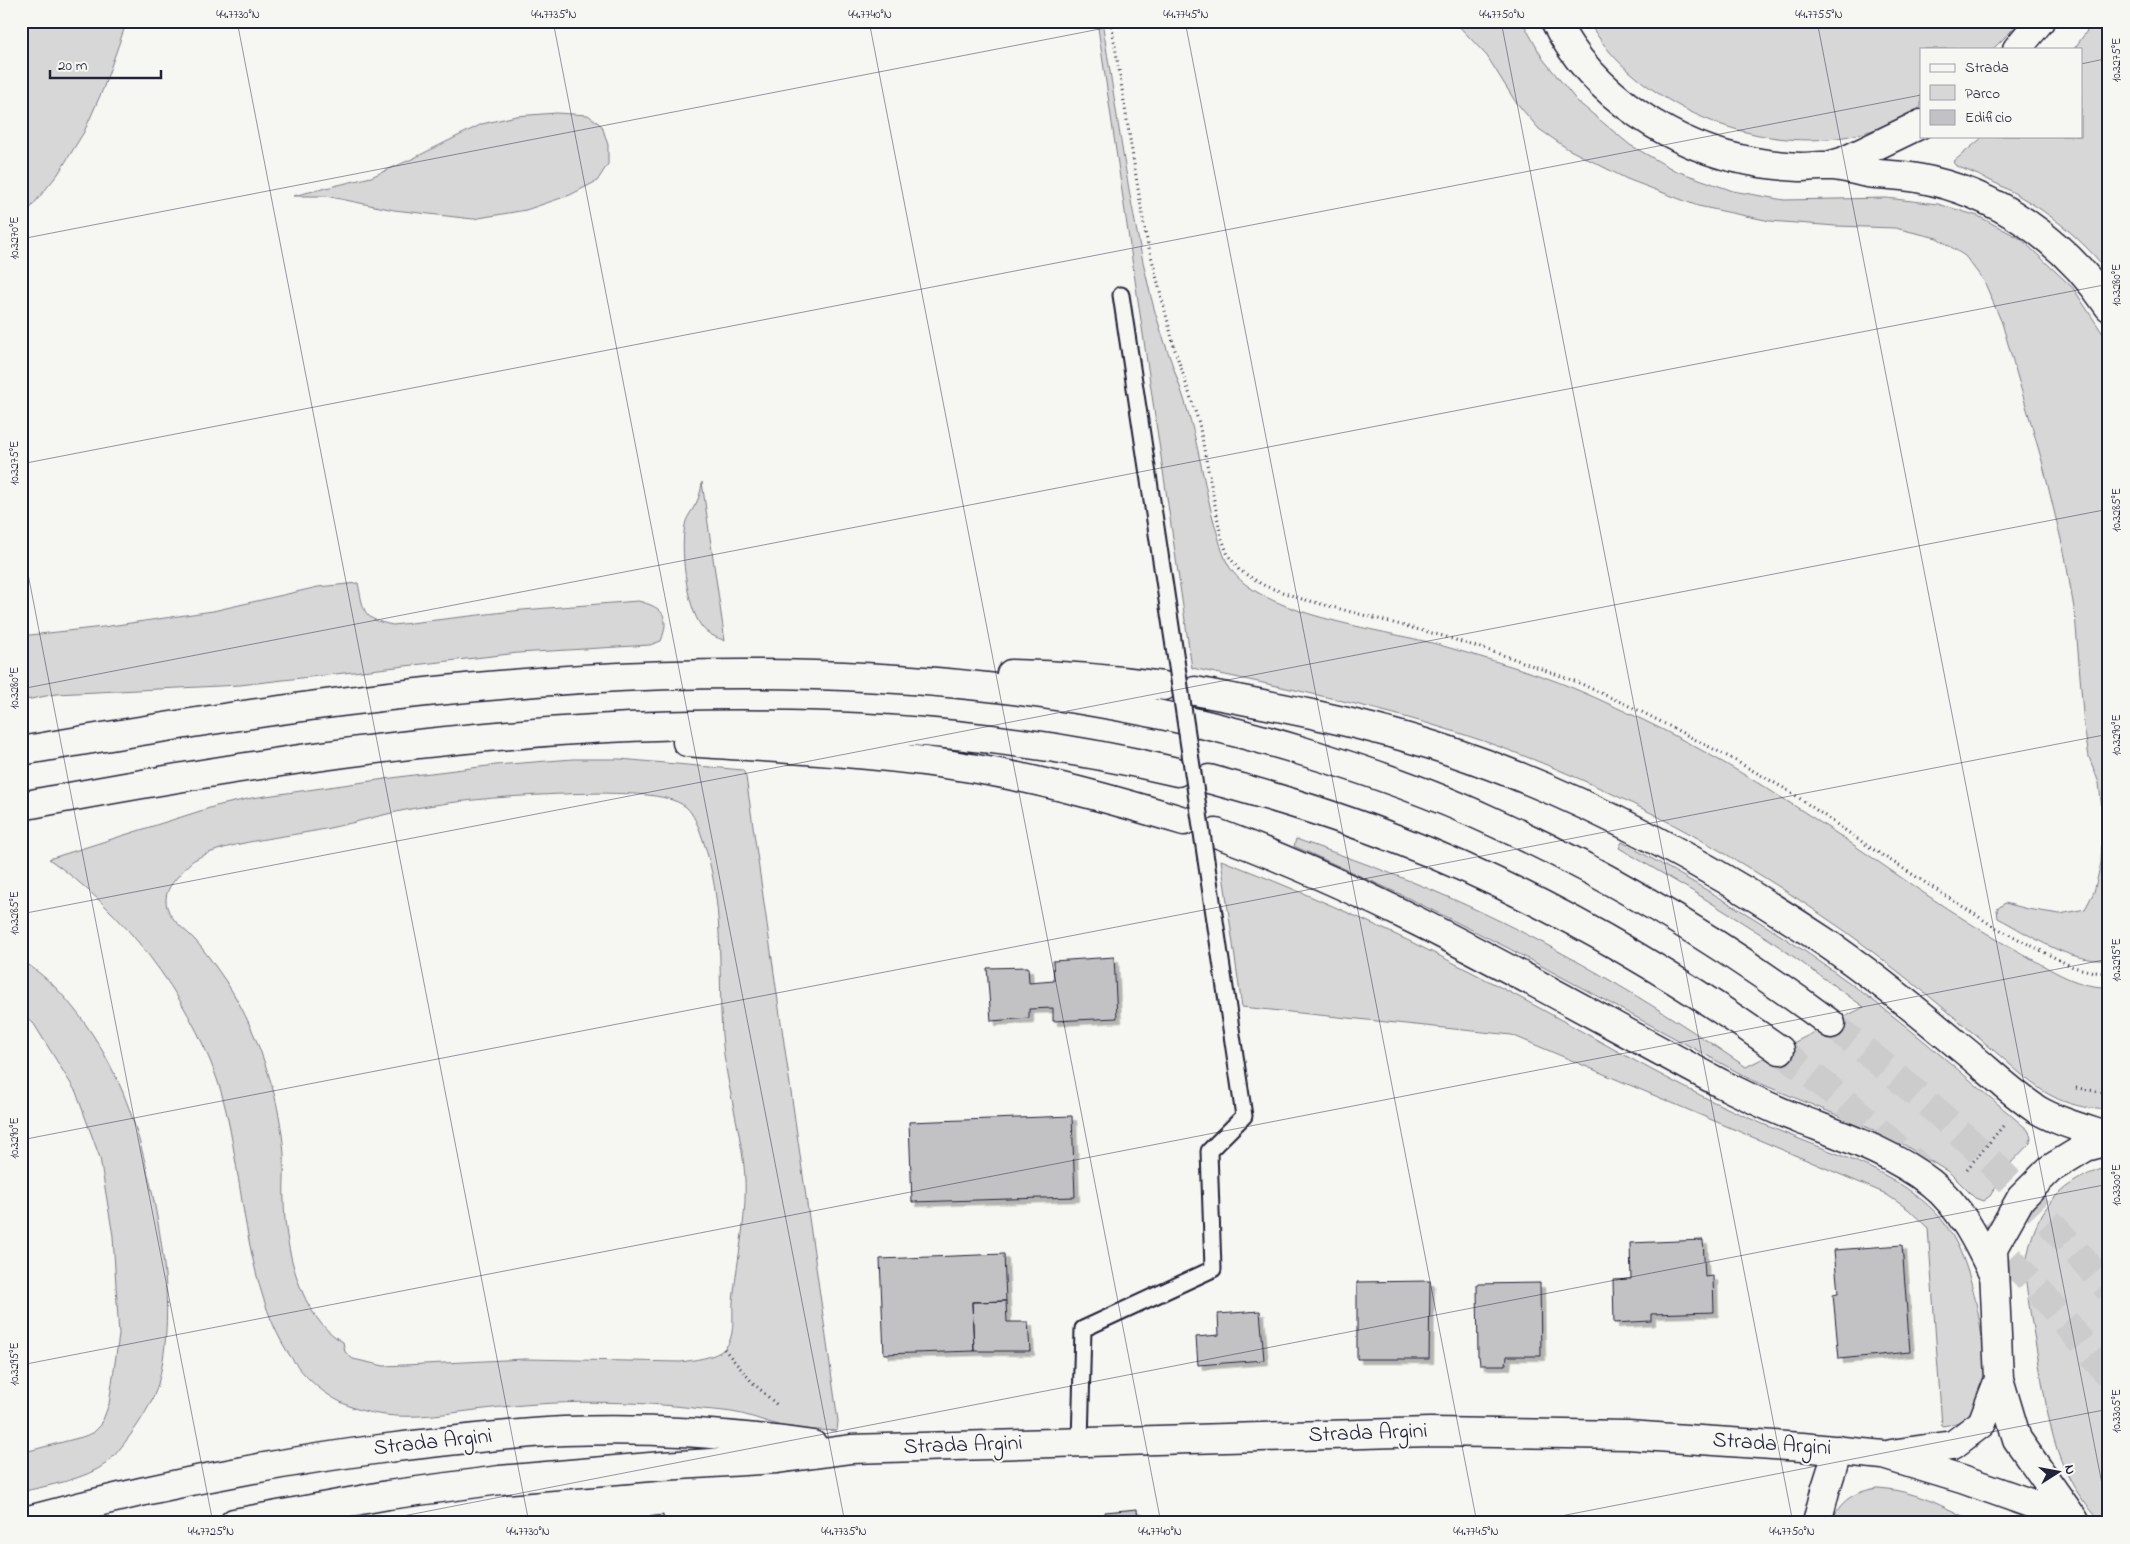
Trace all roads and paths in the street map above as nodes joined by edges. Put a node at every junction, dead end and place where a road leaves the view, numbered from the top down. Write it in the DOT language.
graph roads {
  1 [pos="1111,21"];
  2 [pos="1555,21"];
  3 [pos="2040,21"];
  4 [pos="2018,48"];
  5 [pos="1920,124"];
  6 [pos="1826,166"];
  7 [pos="1121,295"];
  8 [pos="2109,307"];
  9 [pos="867,676"];
  10 [pos="1164,686"];
  11 [pos="1195,691"];
  12 [pos="506,736"];
  13 [pos="21,751"];
  14 [pos="1177,772"];
  15 [pos="1208,779"];
  16 [pos="21,806"];
  17 [pos="1184,821"];
  18 [pos="1216,832"];
  19 [pos="2109,973"];
  20 [pos="1832,1024"];
  21 [pos="1780,1050"];
  22 [pos="2109,1136"];
  23 [pos="2109,1141"];
  24 [pos="1994,1276"];
  25 [pos="1999,1379"];
  26 [pos="1080,1442"];
  27 [pos="851,1449"];
  28 [pos="1838,1450"];
  29 [pos="1883,1455"];
  30 [pos="2074,1520"];
  31 [pos="21,1522"];
  32 [pos="234,1523"];
  33 [pos="1818,1523"];
  1 -- 19 [label="path"];
  2 -- 6 [label="main road"];
  3 -- 4 [label="main road"];
  5 -- 6 [label="main road"];
  6 -- 8 [label="main road"];
  7 -- 26 [label="lane, bridge"];
  9 -- 10 [label="main road"];
  9 -- 13 [label="main road"];
  9 -- 20 [label="main road"];
  11 -- 22 [label="main road"];
  12 -- 14 [label="main road"];
  12 -- 16 [label="main road"];
  12 -- 17 [label="main road"];
  15 -- 21 [label="main road"];
  18 -- 24 [label="main road"];
  23 -- 24 [label="main road, Strada Argini"];
  24 -- 25 [label="main road, Strada Argini"];
  25 -- 29 [label="main road, Strada Argini"];
  25 -- 30 [label="main road, Strada Argini"];
  26 -- 27 [label="main road, Strada Argini"];
  26 -- 28 [label="main road, Strada Argini"];
  27 -- 31 [label="main road, Strada Argini"];
  27 -- 32 [label="main road, Strada Argini"];
  28 -- 29 [label="main road, Strada Argini"];
  28 -- 33 [label="main road"];
  29 -- 30 [label="main road, Strada Argini"];
}
